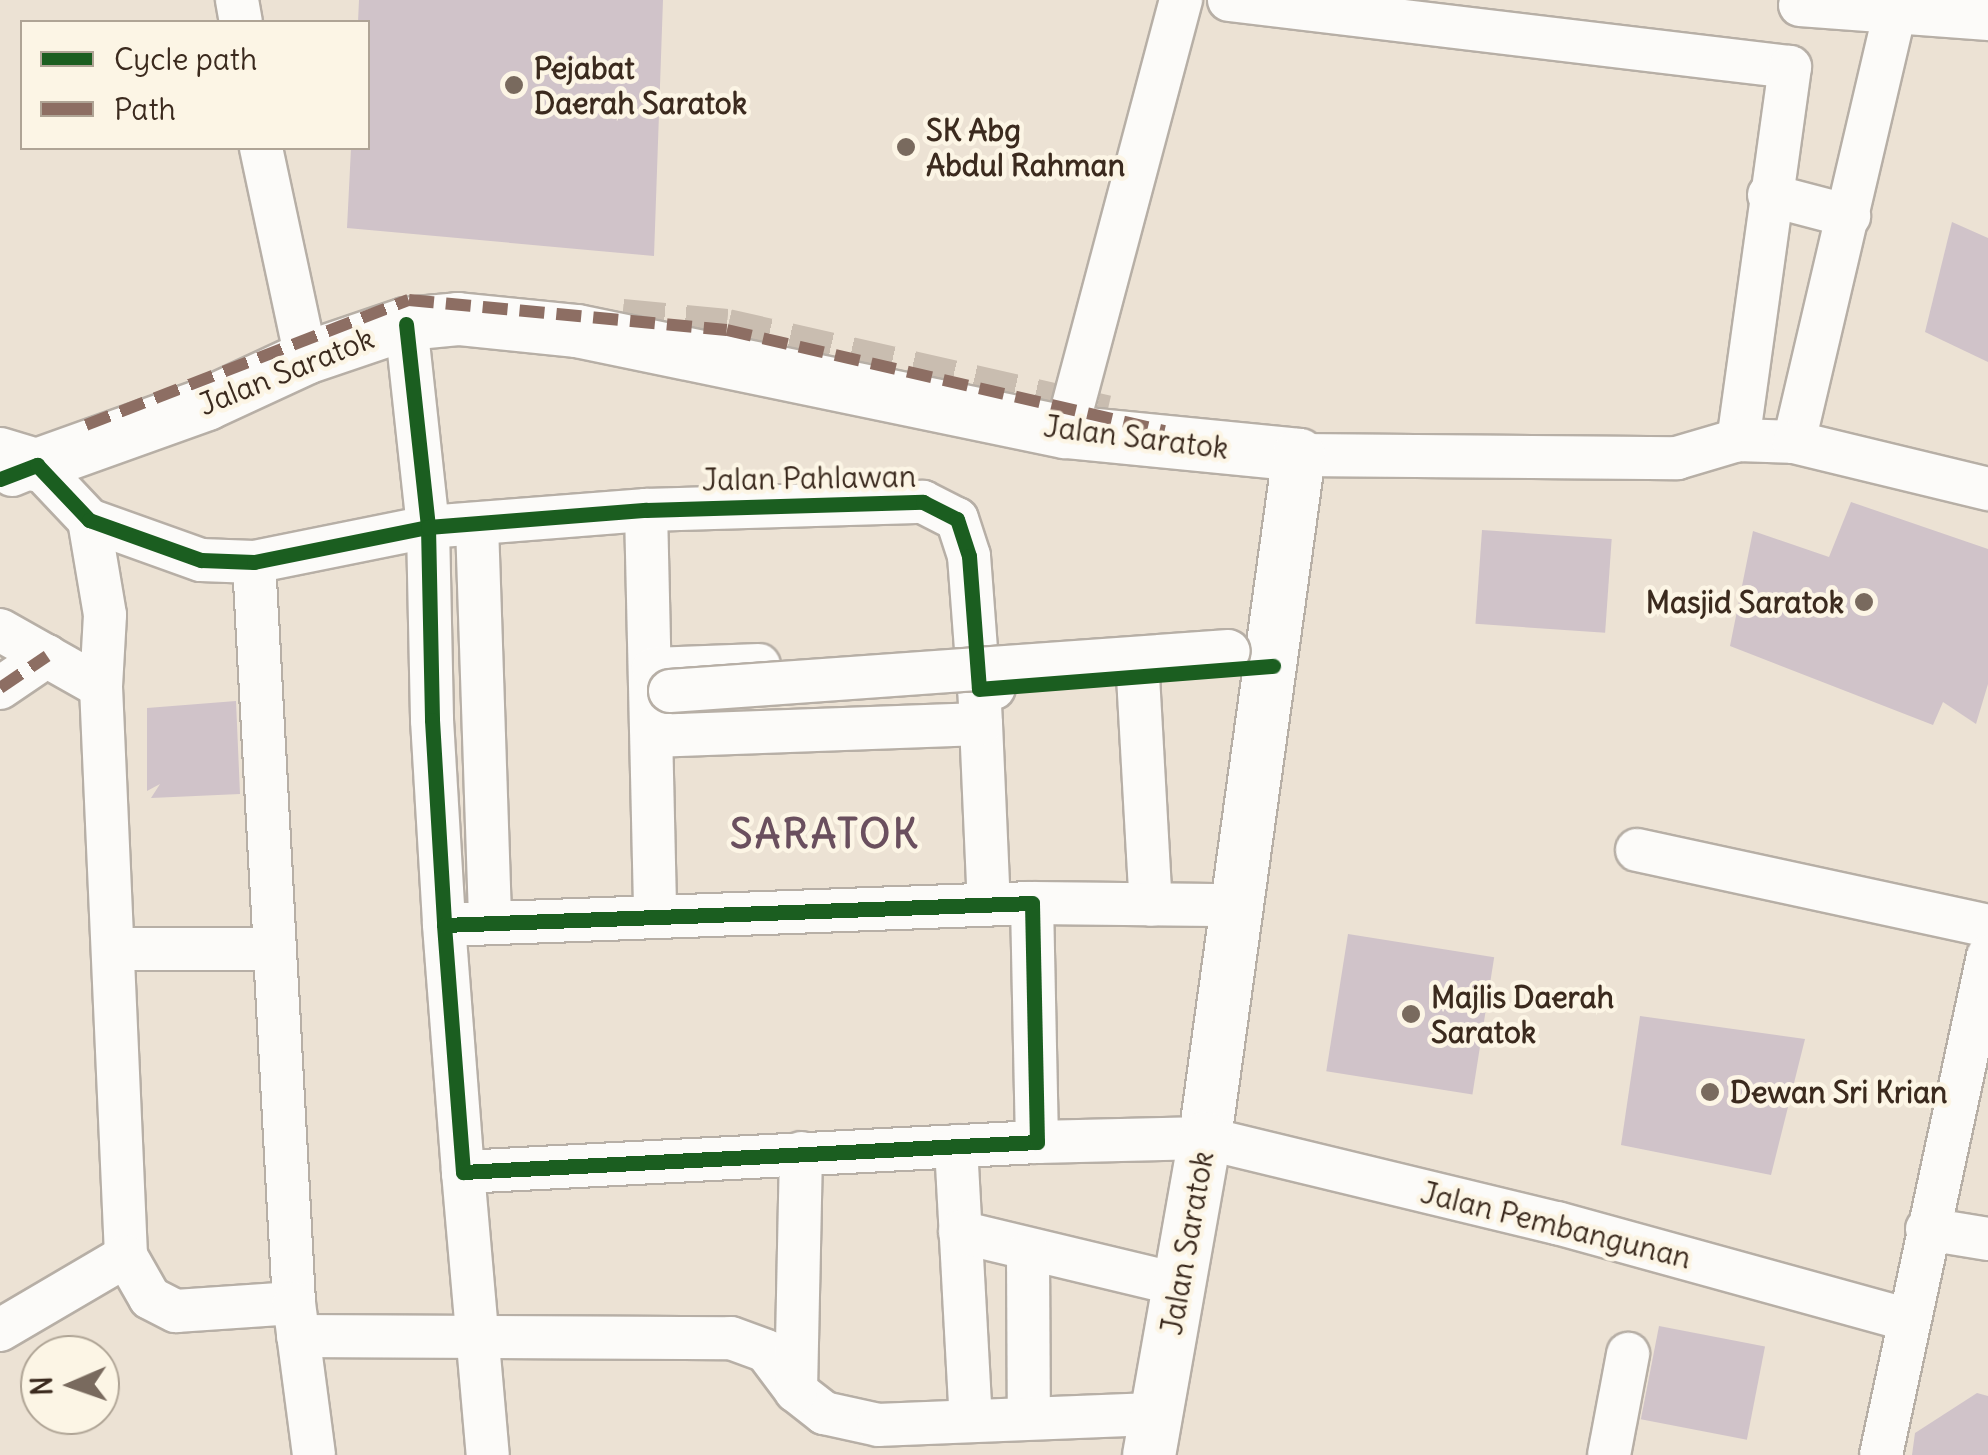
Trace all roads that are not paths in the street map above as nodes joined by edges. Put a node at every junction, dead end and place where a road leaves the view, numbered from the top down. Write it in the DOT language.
graph roads {
  1 [pos="1181,0"];
  2 [pos="1229,0"];
  3 [pos="1800,3"];
  4 [pos="1416,12"];
  5 [pos="1896,12"];
  6 [pos="1988,18"];
  7 [pos="1790,66"];
  8 [pos="261,150"];
  9 [pos="1770,196"];
  10 [pos="1849,216"];
  11 [pos="406,324"];
  12 [pos="306,358"];
  13 [pos="1066,432"];
  14 [pos="1738,440"];
  15 [pos="1794,442"];
  16 [pos="1299,455"];
  17 [pos="12,466"];
  18 [pos="1988,489"];
  19 [pos="646,510"];
  20 [pos="89,520"];
  21 [pos="477,524"];
  22 [pos="428,527"];
  23 [pos="254,562"];
  24 [pos="0,630"];
  25 [pos="47,656"];
  26 [pos="1251,658"];
  27 [pos="1138,676"];
  28 [pos="661,680"];
  29 [pos="102,687"];
  30 [pos="0,688"];
  31 [pos="980,690"];
  32 [pos="652,736"];
  33 [pos="1638,850"];
  34 [pos="1032,903"];
  35 [pos="1151,904"];
  36 [pos="989,905"];
  37 [pos="1239,906"];
  38 [pos="654,913"];
  39 [pos="490,918"];
  40 [pos="444,925"];
  41 [pos="1988,926"];
  42 [pos="113,949"];
  43 [pos="275,949"];
  44 [pos="1988,956"];
  45 [pos="1982,1010"];
  46 [pos="1205,1138"];
  47 [pos="1037,1142"];
  48 [pos="956,1146"];
  49 [pos="801,1153"];
  50 [pos="464,1172"];
  51 [pos="1927,1228"];
  52 [pos="960,1232"];
  53 [pos="1988,1239"];
  54 [pos="1028,1252"];
  55 [pos="126,1256"];
  56 [pos="1180,1285"];
  57 [pos="1906,1318"];
  58 [pos="296,1319"];
  59 [pos="0,1330"];
  60 [pos="478,1334"];
  61 [pos="1628,1354"];
  62 [pos="796,1390"];
  63 [pos="1029,1418"];
  64 [pos="971,1420"];
  65 [pos="1153,1434"];
  66 [pos="314,1455"];
  67 [pos="488,1455"];
  68 [pos="1608,1455"];
  69 [pos="1881,1455"];
  1 -- 13 [label="street"];
  2 -- 4 [label="street"];
  3 -- 5 [label="street"];
  3 -- 7 [label="street"];
  4 -- 7 [label="street"];
  5 -- 6 [label="street"];
  5 -- 10 [label="street"];
  7 -- 9 [label="street"];
  8 -- 12 [label="street"];
  9 -- 10 [label="street"];
  9 -- 14 [label="street"];
  10 -- 15 [label="street"];
  11 -- 12 [label="main road, Jalan Saratok"];
  11 -- 13 [label="main road, Jalan Saratok"];
  11 -- 22 [label="street"];
  12 -- 17 [label="main road, Jalan Saratok"];
  13 -- 16 [label="main road, Jalan Saratok"];
  14 -- 15 [label="street"];
  14 -- 16 [label="street"];
  15 -- 18 [label="street"];
  16 -- 26 [label="main road, Jalan Saratok"];
  17 -- 20 [label="street"];
  19 -- 21 [label="street, Jalan Pahlawan"];
  19 -- 28 [label="street"];
  19 -- 31 [label="street, Jalan Pahlawan"];
  20 -- 23 [label="street, Jalan Pahlawan"];
  20 -- 29 [label="street"];
  21 -- 22 [label="street, Jalan Pahlawan"];
  21 -- 39 [label="street"];
  22 -- 23 [label="street, Jalan Pahlawan"];
  22 -- 40 [label="street"];
  23 -- 43 [label="street"];
  24 -- 25 [label="street"];
  25 -- 29 [label="street"];
  25 -- 30 [label="street"];
  26 -- 27 [label="street"];
  26 -- 28 [label="street, bridge"];
  26 -- 37 [label="main road, Jalan Saratok"];
  27 -- 31 [label="street"];
  27 -- 35 [label="street"];
  28 -- 31 [label="street"];
  28 -- 32 [label="street"];
  29 -- 42 [label="street"];
  31 -- 32 [label="street"];
  31 -- 36 [label="street, Jalan Pahlawan"];
  32 -- 38 [label="street"];
  33 -- 41 [label="street"];
  34 -- 35 [label="street"];
  34 -- 36 [label="street"];
  34 -- 47 [label="street"];
  35 -- 37 [label="street"];
  36 -- 38 [label="street"];
  37 -- 46 [label="main road, Jalan Saratok"];
  38 -- 39 [label="street"];
  39 -- 40 [label="street"];
  40 -- 50 [label="street"];
  42 -- 43 [label="street"];
  42 -- 55 [label="street"];
  43 -- 58 [label="street"];
  44 -- 45 [label="street"];
  45 -- 51 [label="street"];
  46 -- 47 [label="street, Jalan Pembangunan"];
  46 -- 56 [label="main road, Jalan Saratok"];
  46 -- 57 [label="street, Jalan Pembangunan"];
  47 -- 48 [label="street, Jalan Pembangunan"];
  48 -- 49 [label="street, Jalan Pembangunan"];
  48 -- 52 [label="street"];
  49 -- 50 [label="street, Jalan Pembangunan"];
  49 -- 62 [label="street"];
  50 -- 60 [label="street"];
  51 -- 53 [label="street"];
  51 -- 57 [label="street"];
  52 -- 54 [label="street"];
  52 -- 64 [label="street"];
  54 -- 56 [label="street"];
  54 -- 63 [label="street"];
  55 -- 58 [label="street"];
  55 -- 59 [label="street"];
  56 -- 65 [label="main road, Jalan Saratok"];
  57 -- 69 [label="street"];
  58 -- 60 [label="street"];
  58 -- 66 [label="street"];
  60 -- 62 [label="street"];
  60 -- 67 [label="street"];
  61 -- 68 [label="street"];
  62 -- 64 [label="street"];
  63 -- 64 [label="street"];
  63 -- 65 [label="street"];
}
